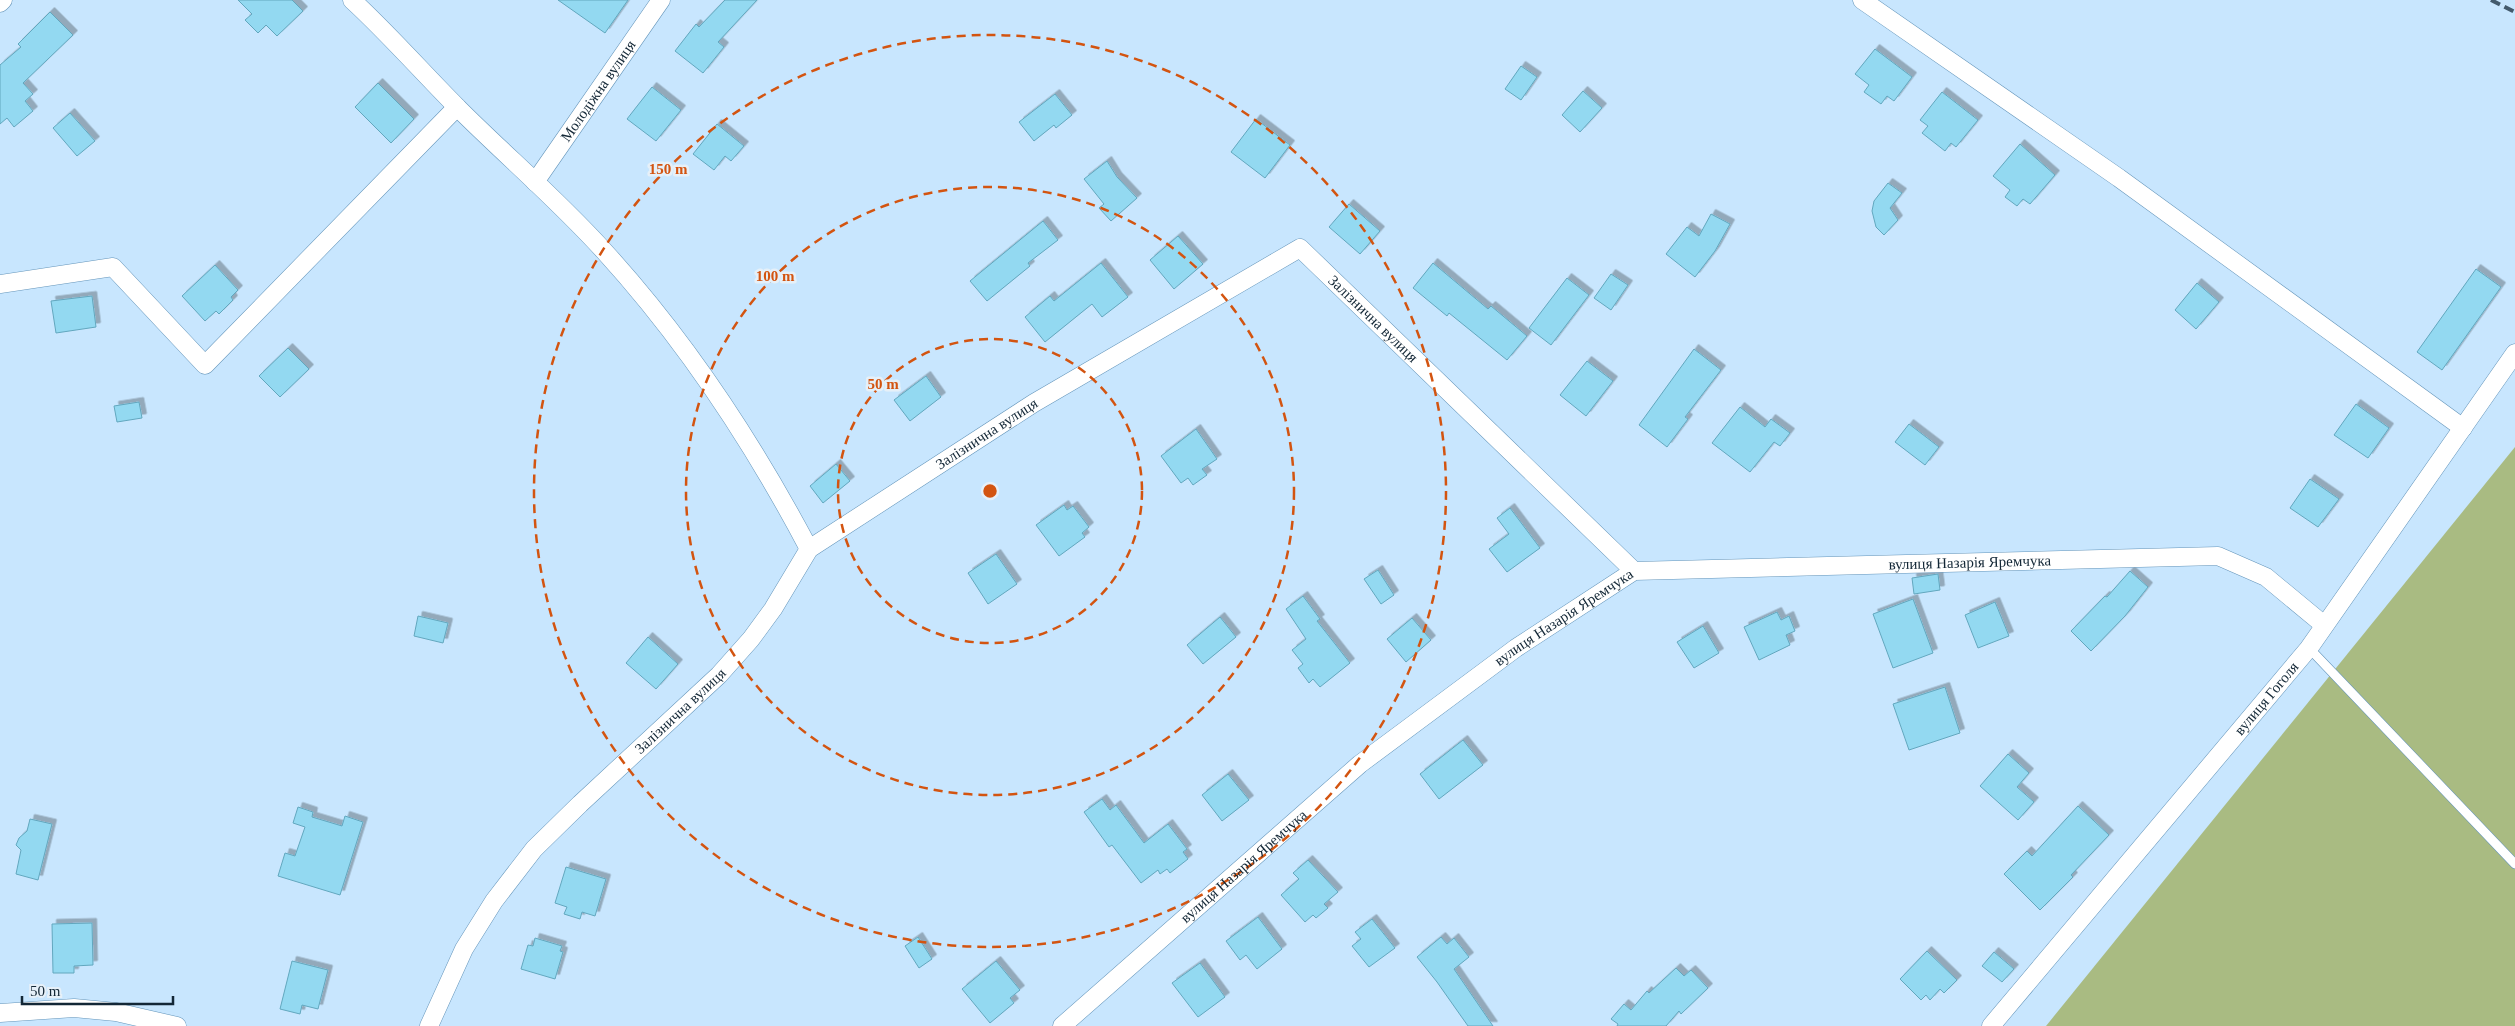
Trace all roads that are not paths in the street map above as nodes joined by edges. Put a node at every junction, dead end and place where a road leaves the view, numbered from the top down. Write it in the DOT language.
graph roads {
  1 [pos="352,0"];
  2 [pos="661,0"];
  3 [pos="1862,0"];
  4 [pos="458,108"];
  5 [pos="535,182"];
  6 [pos="0,284"];
  7 [pos="2515,353"];
  8 [pos="2463,428"];
  9 [pos="809,549"];
  10 [pos="1634,571"];
  11 [pos="2324,625"];
  12 [pos="2309,648"];
  13 [pos="2515,864"];
  14 [pos="0,1013"];
  15 [pos="166,1025"];
  16 [pos="429,1026"];
  17 [pos="1062,1026"];
  18 [pos="1991,1026"];
  1 -- 4 [label="street"];
  2 -- 5 [label="street, Молодіжна вулиця"];
  3 -- 8 [label="street"];
  4 -- 5 [label="street"];
  4 -- 6 [label="street"];
  5 -- 9 [label="street"];
  7 -- 8 [label="street, вулиця Гоголя"];
  8 -- 11 [label="street, вулиця Гоголя"];
  9 -- 10 [label="street, Залізнична вулиця"];
  9 -- 16 [label="street, Залізнична вулиця"];
  10 -- 11 [label="street, вулиця Назарія Яремчука"];
  10 -- 17 [label="street, вулиця Назарія Яремчука"];
  11 -- 12 [label="street, вулиця Гоголя"];
  12 -- 13 [label="lane"];
  12 -- 18 [label="street, вулиця Гоголя"];
  14 -- 15 [label="street"];
}
